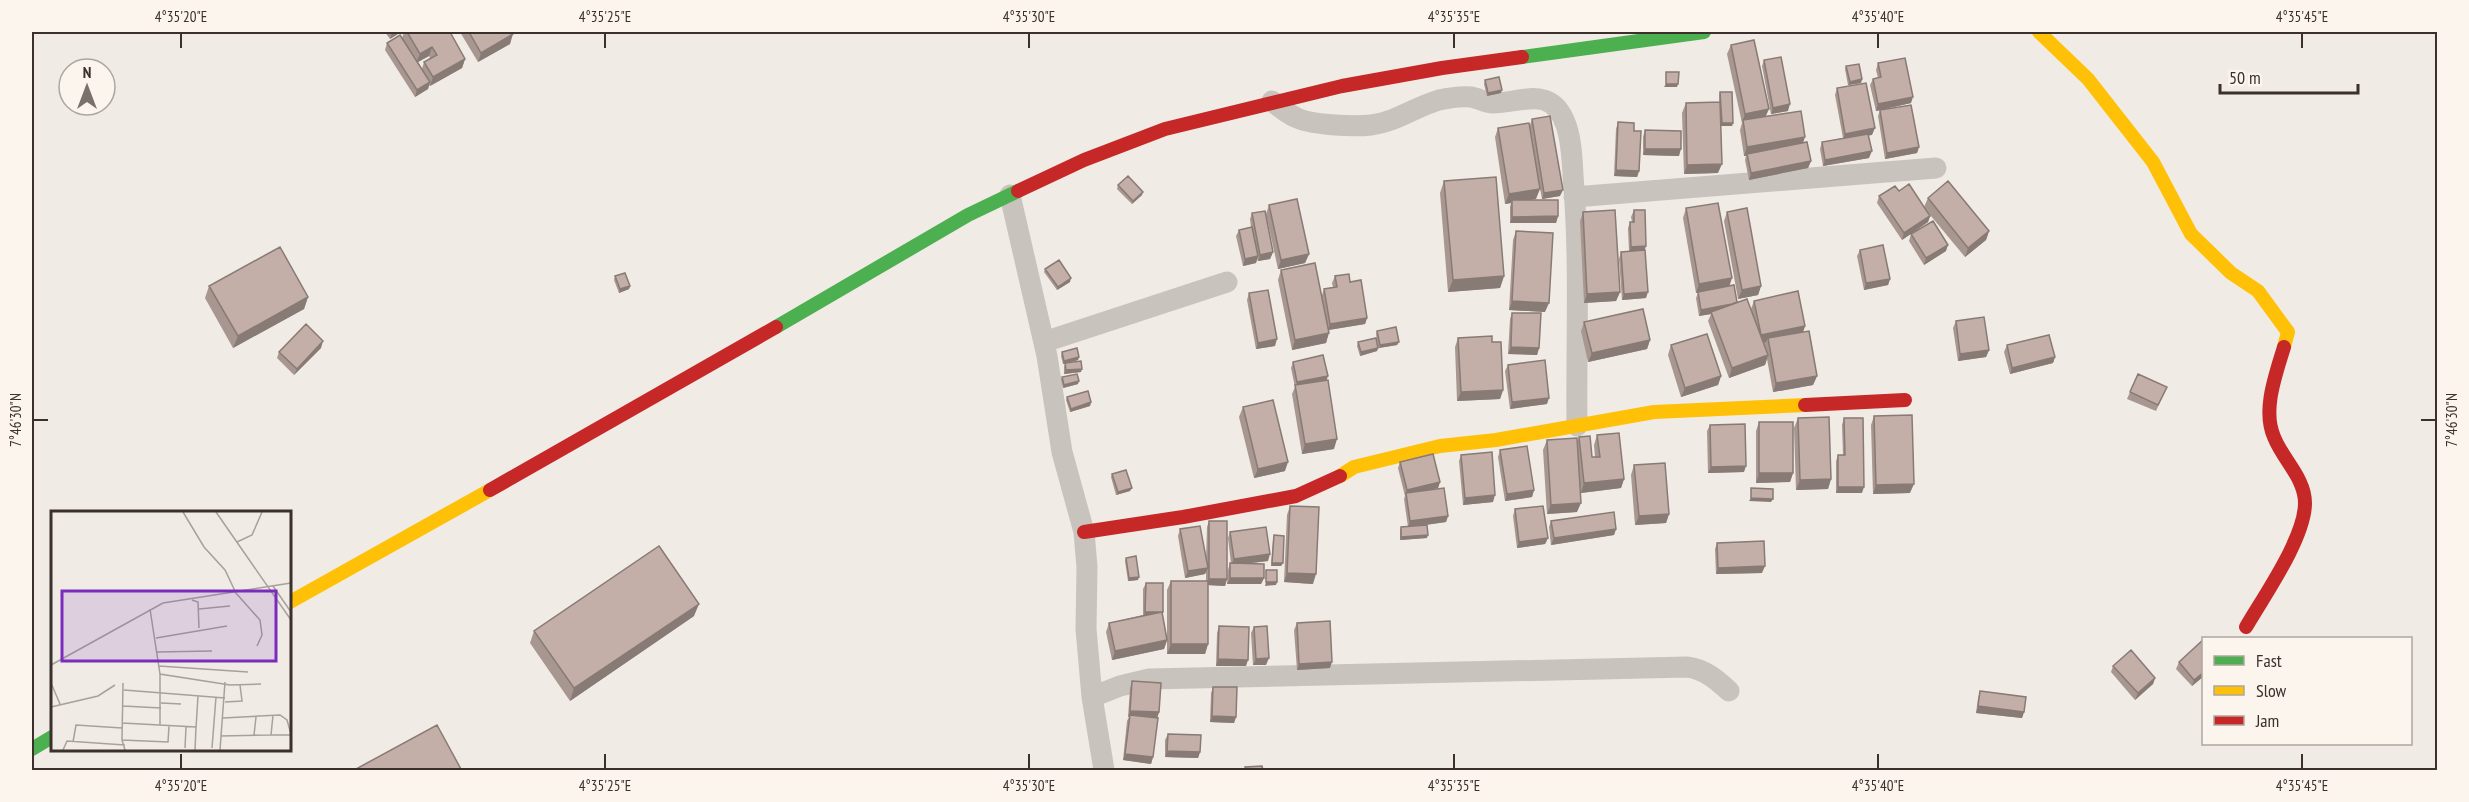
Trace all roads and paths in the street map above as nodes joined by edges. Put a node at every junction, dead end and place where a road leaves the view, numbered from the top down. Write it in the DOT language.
graph roads {
  1 [pos="1704,32"];
  2 [pos="2039,32"];
  3 [pos="1272,101"];
  4 [pos="1936,168"];
  5 [pos="1010,195"];
  6 [pos="1574,197"];
  7 [pos="1227,282"];
  8 [pos="1044,342"];
  9 [pos="1905,400"];
  10 [pos="1577,426"];
  11 [pos="1084,532"];
  12 [pos="291,601"];
  13 [pos="2246,627"];
  14 [pos="1729,691"];
  15 [pos="1092,697"];
  16 [pos="51,737"];
  17 [pos="32,749"];
  18 [pos="1104,771"];
  1 -- 3 [label="main road"];
  2 -- 13 [label="main road"];
  3 -- 5 [label="main road"];
  3 -- 6 [label="street"];
  4 -- 6 [label="street"];
  5 -- 8 [label="street"];
  5 -- 12 [label="main road"];
  6 -- 10 [label="street"];
  7 -- 8 [label="street"];
  8 -- 11 [label="street"];
  9 -- 10 [label="main road"];
  10 -- 11 [label="main road"];
  11 -- 15 [label="street"];
  14 -- 15 [label="street"];
  15 -- 18 [label="street"];
  16 -- 17 [label="main road"];
}
